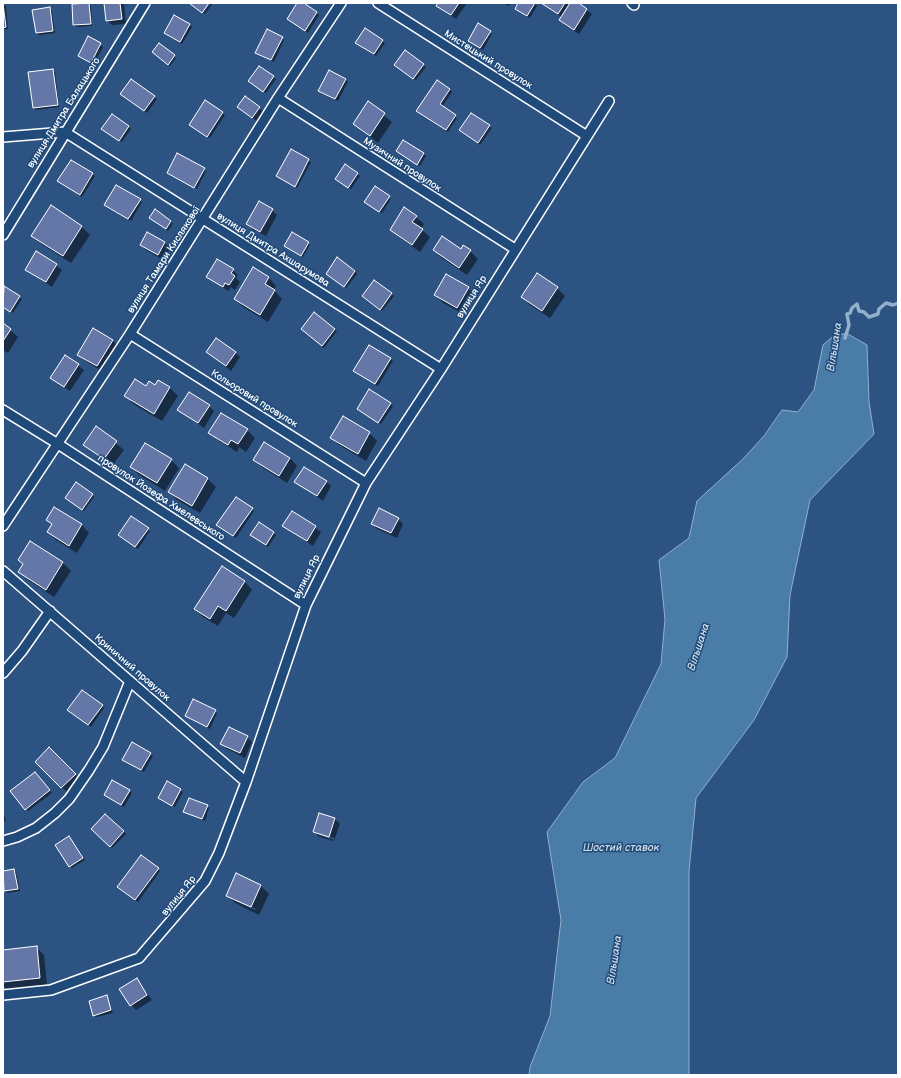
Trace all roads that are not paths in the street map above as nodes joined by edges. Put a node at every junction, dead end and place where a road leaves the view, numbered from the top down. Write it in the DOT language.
graph roads {
  1 [pos="145,3"];
  2 [pos="341,3"];
  3 [pos="378,3"];
  4 [pos="278,98"];
  5 [pos="609,101"];
  6 [pos="65,132"];
  7 [pos="587,136"];
  8 [pos="3,137"];
  9 [pos="204,219"];
  10 [pos="3,235"];
  11 [pos="515,249"];
  12 [pos="130,334"];
  13 [pos="441,368"];
  14 [pos="3,410"];
  15 [pos="58,444"];
  16 [pos="366,483"];
  17 [pos="3,526"];
  18 [pos="3,571"];
  19 [pos="306,605"];
  20 [pos="50,611"];
  21 [pos="3,673"];
  22 [pos="130,682"];
  23 [pos="246,782"];
  24 [pos="3,841"];
  25 [pos="3,995"];
  1 -- 6 [label="street, вулиця Дмитра Балацького"];
  2 -- 4 [label="street, вулиця Тамари Кислякової"];
  3 -- 7 [label="street, Мистецький провулок"];
  4 -- 9 [label="street, вулиця Тамари Кислякової"];
  4 -- 11 [label="street, Музичний провулок"];
  5 -- 7 [label="street, вулиця Яр"];
  6 -- 8 [label="street"];
  6 -- 9 [label="street, вулиця Дмитра Ахшарумова"];
  6 -- 10 [label="street, вулиця Дмитра Балацького"];
  7 -- 11 [label="street, вулиця Яр"];
  9 -- 12 [label="street, вулиця Тамари Кислякової"];
  9 -- 13 [label="street, вулиця Дмитра Ахшарумова"];
  11 -- 13 [label="street, вулиця Яр"];
  12 -- 15 [label="street, вулиця Тамари Кислякової"];
  12 -- 16 [label="street, Кольоровий провулок"];
  13 -- 16 [label="street, вулиця Яр"];
  14 -- 15 [label="street, провулок Йозефа Хмелевського"];
  15 -- 17 [label="street, вулиця Тамари Кислякової"];
  15 -- 19 [label="street, провулок Йозефа Хмелевського"];
  16 -- 19 [label="street, вулиця Яр"];
  18 -- 20 [label="street, Криничний провулок"];
  19 -- 23 [label="street, вулиця Яр"];
  20 -- 21 [label="street"];
  20 -- 22 [label="street, Криничний провулок"];
  22 -- 23 [label="street, Криничний провулок"];
  22 -- 24 [label="street"];
  23 -- 25 [label="street, вулиця Яр"];
}
